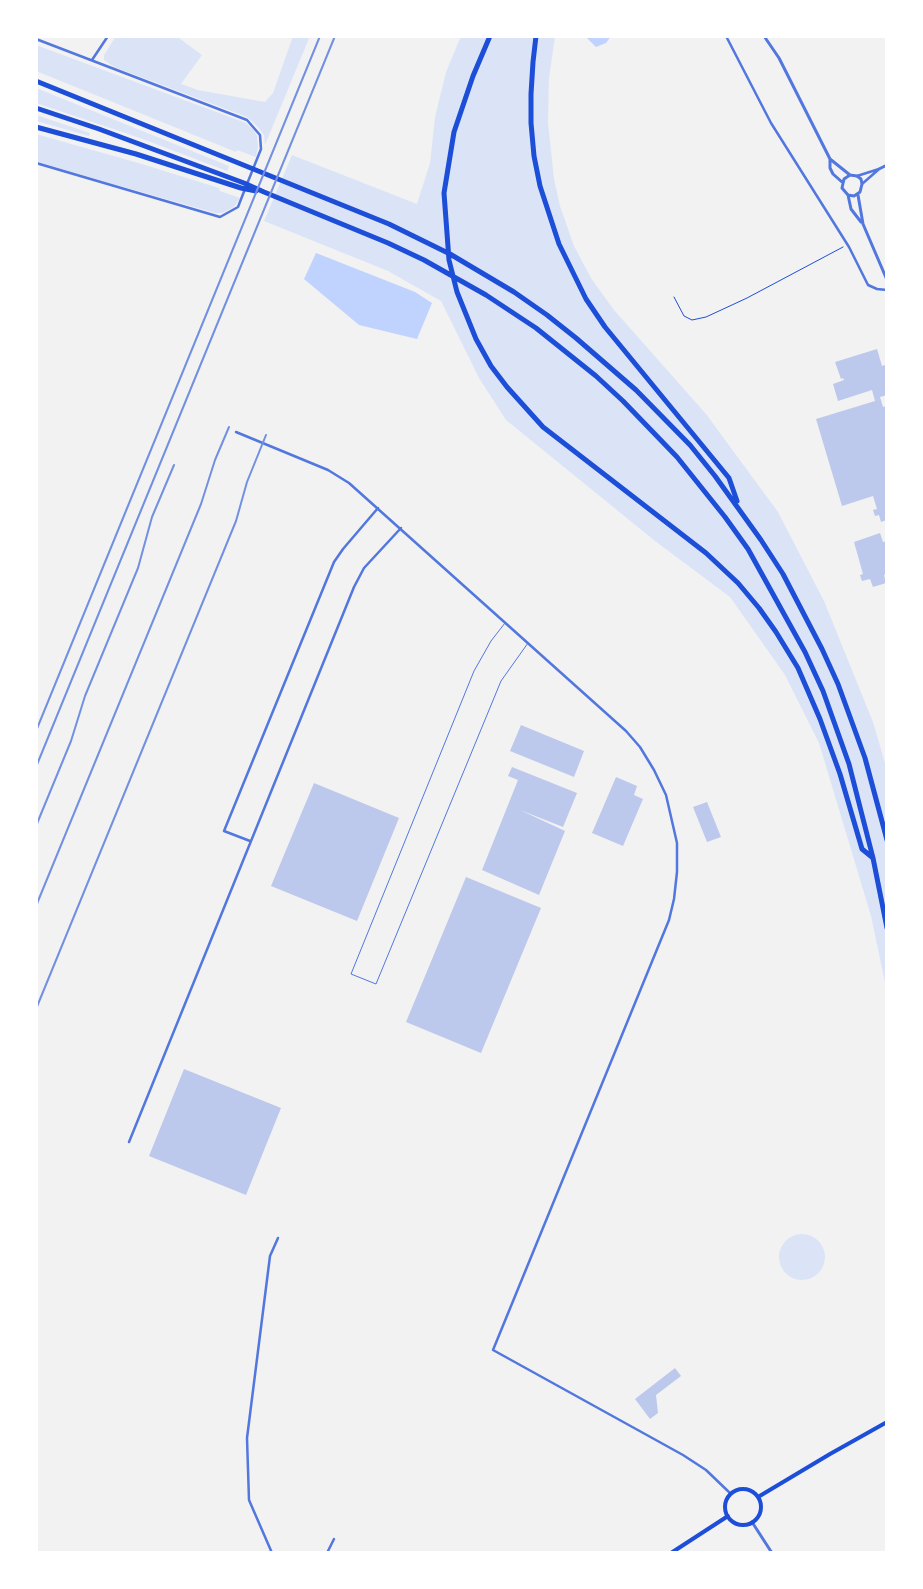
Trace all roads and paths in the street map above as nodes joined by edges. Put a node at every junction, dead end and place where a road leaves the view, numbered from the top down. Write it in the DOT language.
graph roads {
  1 [pos="108,36"];
  2 [pos="490,36"];
  3 [pos="536,36"];
  4 [pos="726,36"];
  5 [pos="764,36"];
  6 [pos="36,39"];
  7 [pos="92,60"];
  8 [pos="36,81"];
  9 [pos="36,108"];
  10 [pos="36,127"];
  11 [pos="830,159"];
  12 [pos="36,163"];
  13 [pos="887,165"];
  14 [pos="879,169"];
  15 [pos="850,175"];
  16 [pos="857,176"];
  17 [pos="842,182"];
  18 [pos="862,184"];
  19 [pos="264,192"];
  20 [pos="858,194"];
  21 [pos="848,195"];
  22 [pos="863,224"];
  23 [pos="847,244"];
  24 [pos="887,280"];
  25 [pos="887,290"];
  26 [pos="674,297"];
  27 [pos="236,432"];
  28 [pos="739,507"];
  29 [pos="378,508"];
  30 [pos="401,528"];
  31 [pos="506,622"];
  32 [pos="528,642"];
  33 [pos="887,840"];
  34 [pos="250,842"];
  35 [pos="873,858"];
  36 [pos="887,928"];
  37 [pos="129,1142"];
  38 [pos="278,1238"];
  39 [pos="887,1422"];
  40 [pos="731,1494"];
  41 [pos="758,1497"];
  42 [pos="728,1516"];
  43 [pos="752,1522"];
  44 [pos="334,1539"];
  45 [pos="272,1553"];
  46 [pos="327,1553"];
  47 [pos="671,1553"];
  48 [pos="772,1553"];
  1 -- 7 [label="street"];
  2 -- 35 [label="highway"];
  3 -- 28 [label="highway"];
  4 -- 23 [label="street"];
  5 -- 11 [label="street"];
  6 -- 7 [label="street"];
  7 -- 12 [label="street"];
  8 -- 28 [label="highway"];
  9 -- 19 [label="highway"];
  10 -- 19 [label="highway"];
  11 -- 15 [label="street"];
  11 -- 17 [label="street"];
  13 -- 14 [label="street"];
  14 -- 16 [label="street"];
  14 -- 18 [label="street"];
  15 -- 16 [label="street"];
  15 -- 17 [label="street"];
  16 -- 18 [label="street"];
  17 -- 21 [label="street"];
  18 -- 20 [label="street"];
  19 -- 35 [label="highway"];
  20 -- 21 [label="street"];
  20 -- 22 [label="street"];
  21 -- 22 [label="street"];
  22 -- 24 [label="street"];
  23 -- 25 [label="street"];
  23 -- 26 [label="path"];
  27 -- 29 [label="street"];
  28 -- 33 [label="highway"];
  29 -- 30 [label="street"];
  29 -- 34 [label="street"];
  30 -- 31 [label="street"];
  30 -- 34 [label="street"];
  31 -- 32 [label="street"];
  31 -- 32 [label="lane"];
  32 -- 40 [label="street"];
  34 -- 37 [label="street"];
  35 -- 36 [label="highway"];
  38 -- 45 [label="street"];
  39 -- 41 [label="main road"];
  40 -- 41 [label="main road"];
  40 -- 42 [label="main road"];
  41 -- 43 [label="main road"];
  42 -- 43 [label="main road"];
  42 -- 47 [label="main road"];
  43 -- 48 [label="street"];
  44 -- 46 [label="street"];
}
